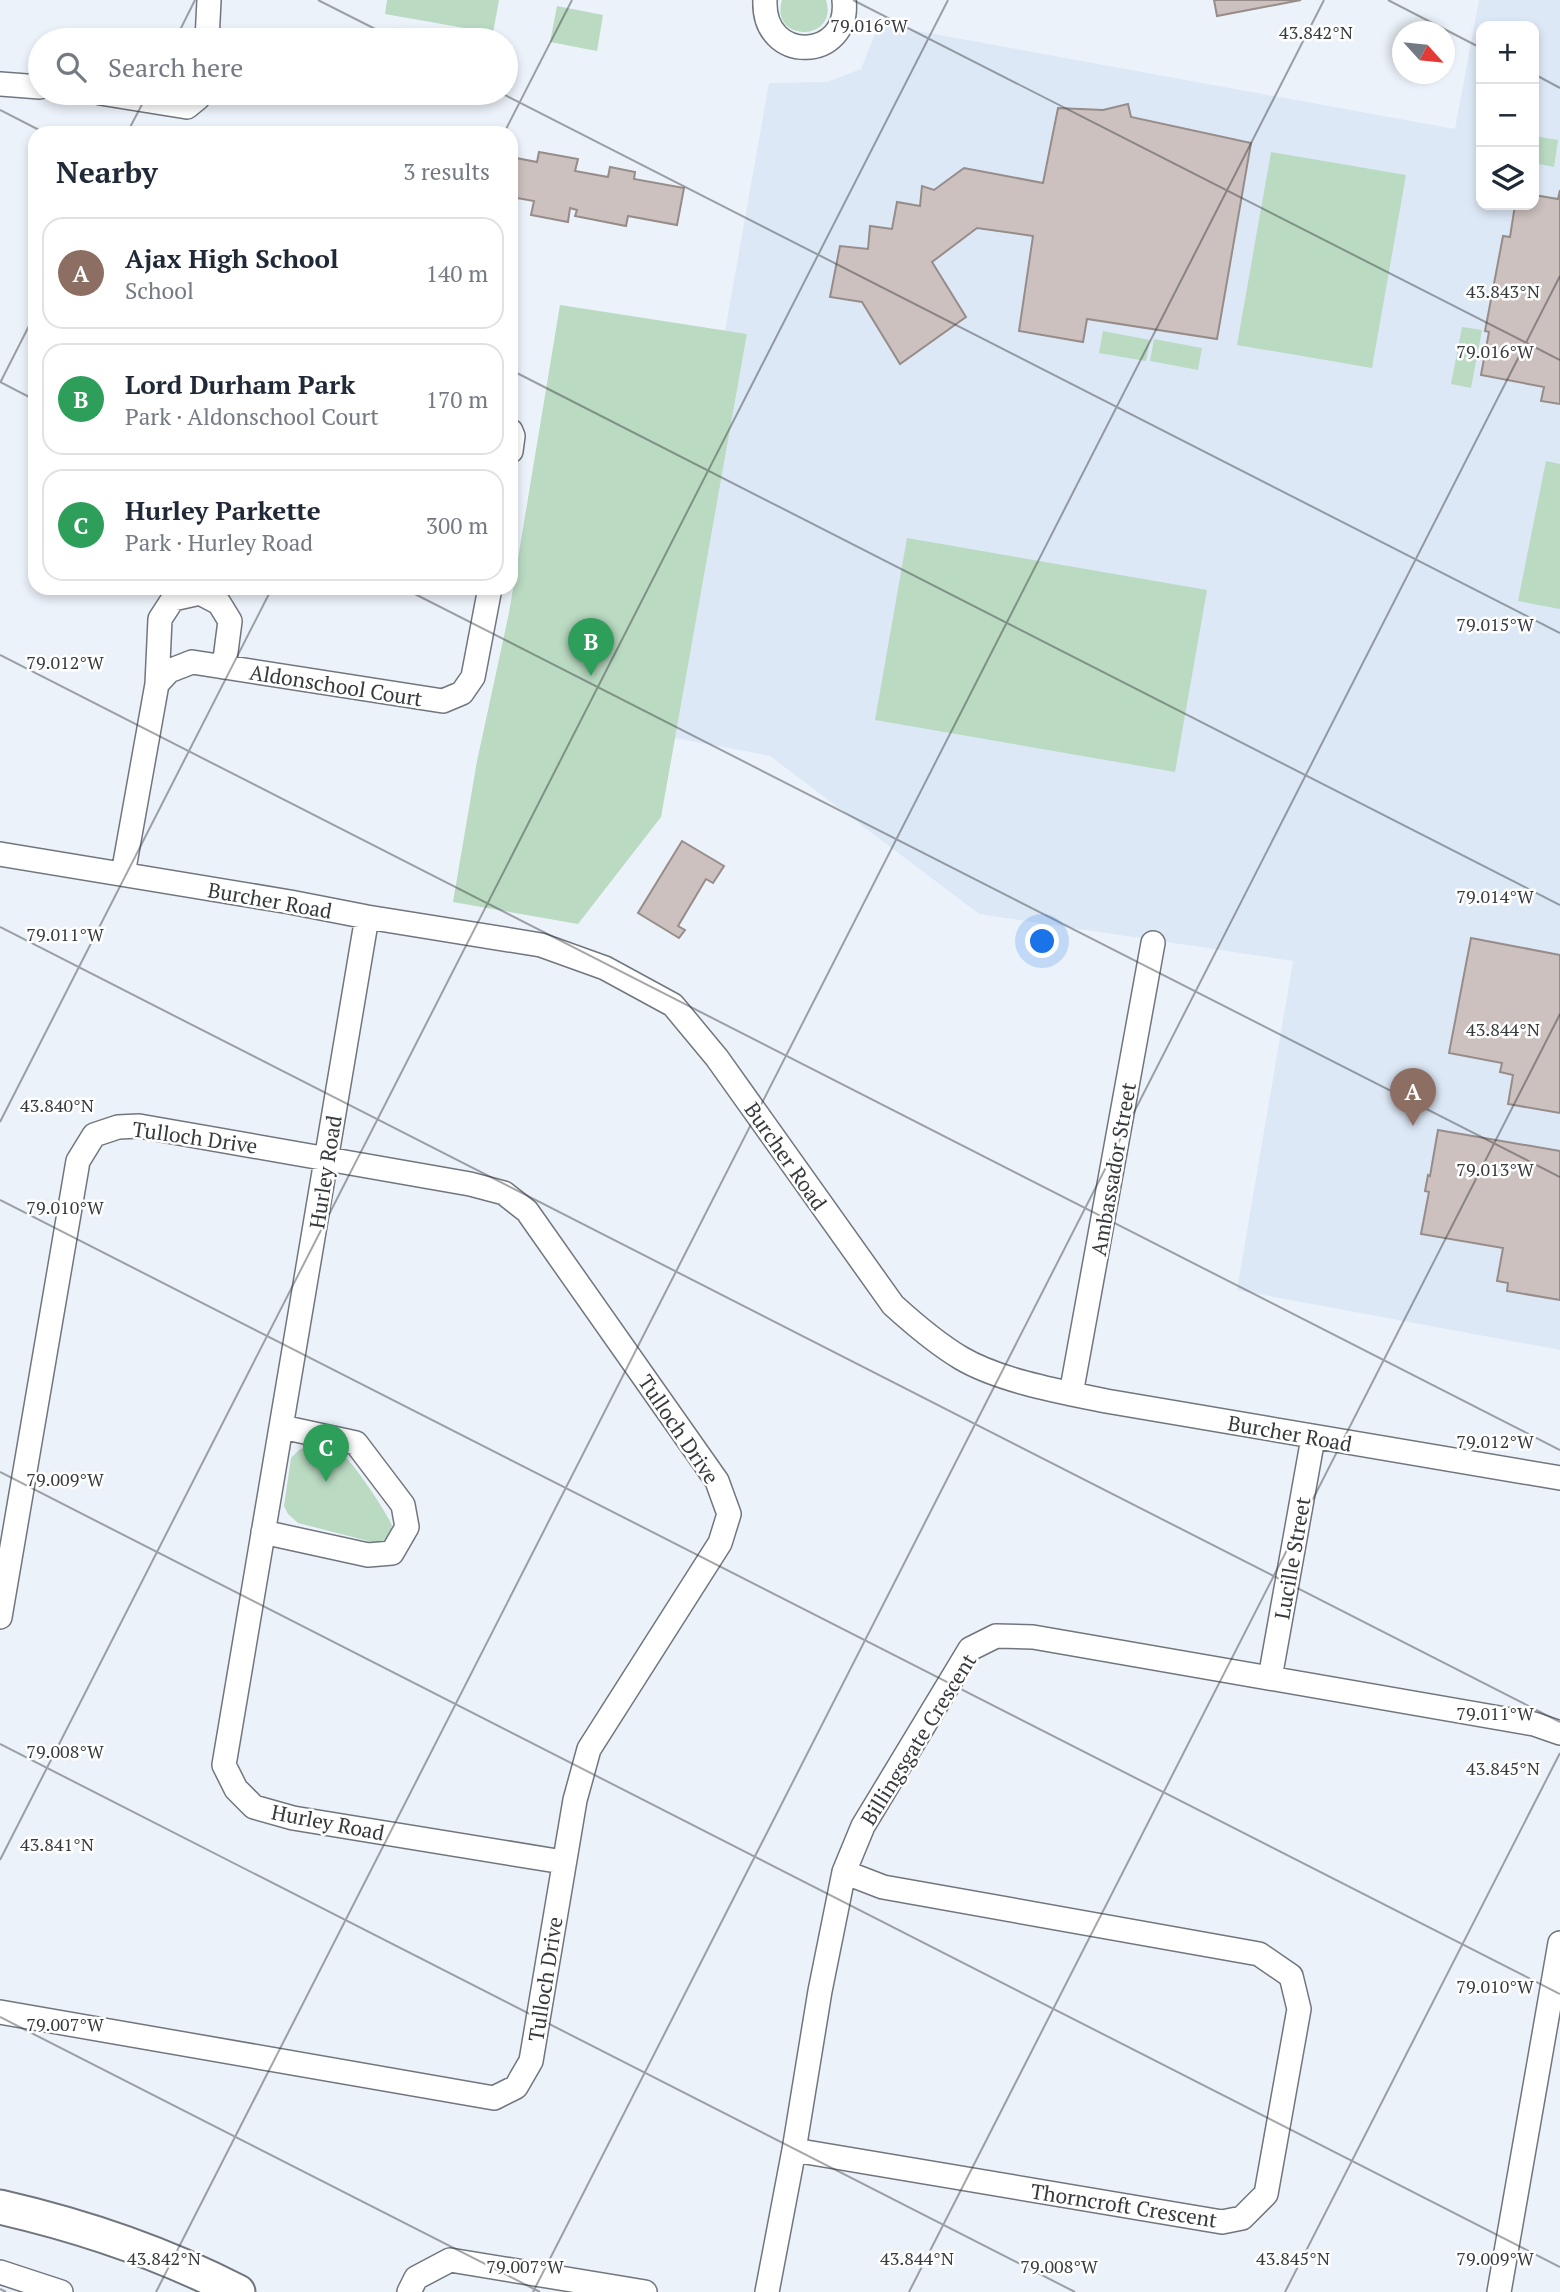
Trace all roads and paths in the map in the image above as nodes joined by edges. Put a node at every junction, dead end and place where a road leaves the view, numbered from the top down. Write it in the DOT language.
graph roads {
  1 [pos="209,0"];
  2 [pos="765,0"];
  3 [pos="844,0"];
  4 [pos="208,28"];
  5 [pos="0,84"];
  6 [pos="28,86"];
  7 [pos="191,595"];
  8 [pos="204,595"];
  9 [pos="489,595"];
  10 [pos="224,667"];
  11 [pos="157,684"];
  12 [pos="0,854"];
  13 [pos="123,874"];
  14 [pos="367,918"];
  15 [pos="1153,943"];
  16 [pos="327,1159"];
  17 [pos="1071,1394"];
  18 [pos="282,1427"];
  19 [pos="1313,1438"];
  20 [pos="1560,1478"];
  21 [pos="263,1532"];
  22 [pos="0,1617"];
  23 [pos="1270,1678"];
  24 [pos="1560,1733"];
  25 [pos="564,1861"];
  26 [pos="844,1872"];
  27 [pos="1560,1943"];
  28 [pos="0,2012"];
  29 [pos="794,2150"];
  30 [pos="0,2207"];
  31 [pos="0,2272"];
  32 [pos="61,2292"];
  33 [pos="238,2292"];
  34 [pos="409,2292"];
  35 [pos="645,2292"];
  36 [pos="767,2292"];
  37 [pos="1499,2292"];
  1 -- 4 [label="street"];
  2 -- 3 [label="street"];
  5 -- 6 [label="street"];
  7 -- 11 [label="street, Aldonschool Court"];
  8 -- 10 [label="street, Aldonschool Court"];
  9 -- 10 [label="street, Aldonschool Court"];
  10 -- 11 [label="street, Aldonschool Court"];
  11 -- 13 [label="street, Aldonschool Court"];
  12 -- 13 [label="street, Burcher Road"];
  13 -- 14 [label="street, Burcher Road"];
  14 -- 16 [label="street, Hurley Road"];
  14 -- 17 [label="street, Burcher Road"];
  15 -- 17 [label="street, Ambassador Street"];
  16 -- 18 [label="street, Hurley Road"];
  16 -- 22 [label="street, Tulloch Drive"];
  16 -- 25 [label="street, Tulloch Drive"];
  17 -- 19 [label="street, Burcher Road"];
  18 -- 21 [label="street, Hurley Road"];
  18 -- 21 [label="street"];
  19 -- 20 [label="street, Burcher Road"];
  19 -- 23 [label="street, Lucille Street"];
  21 -- 25 [label="street, Hurley Road"];
  23 -- 24 [label="street, Billingsgate Crescent"];
  23 -- 26 [label="street, Billingsgate Crescent"];
  25 -- 28 [label="street, Tulloch Drive"];
  26 -- 29 [label="street, Billingsgate Crescent"];
  26 -- 29 [label="street, Thorncroft Crescent"];
  27 -- 37 [label="street"];
  29 -- 36 [label="street, Billingsgate Crescent"];
  30 -- 33 [label="street"];
  31 -- 32 [label="street"];
  34 -- 35 [label="street"];
}
